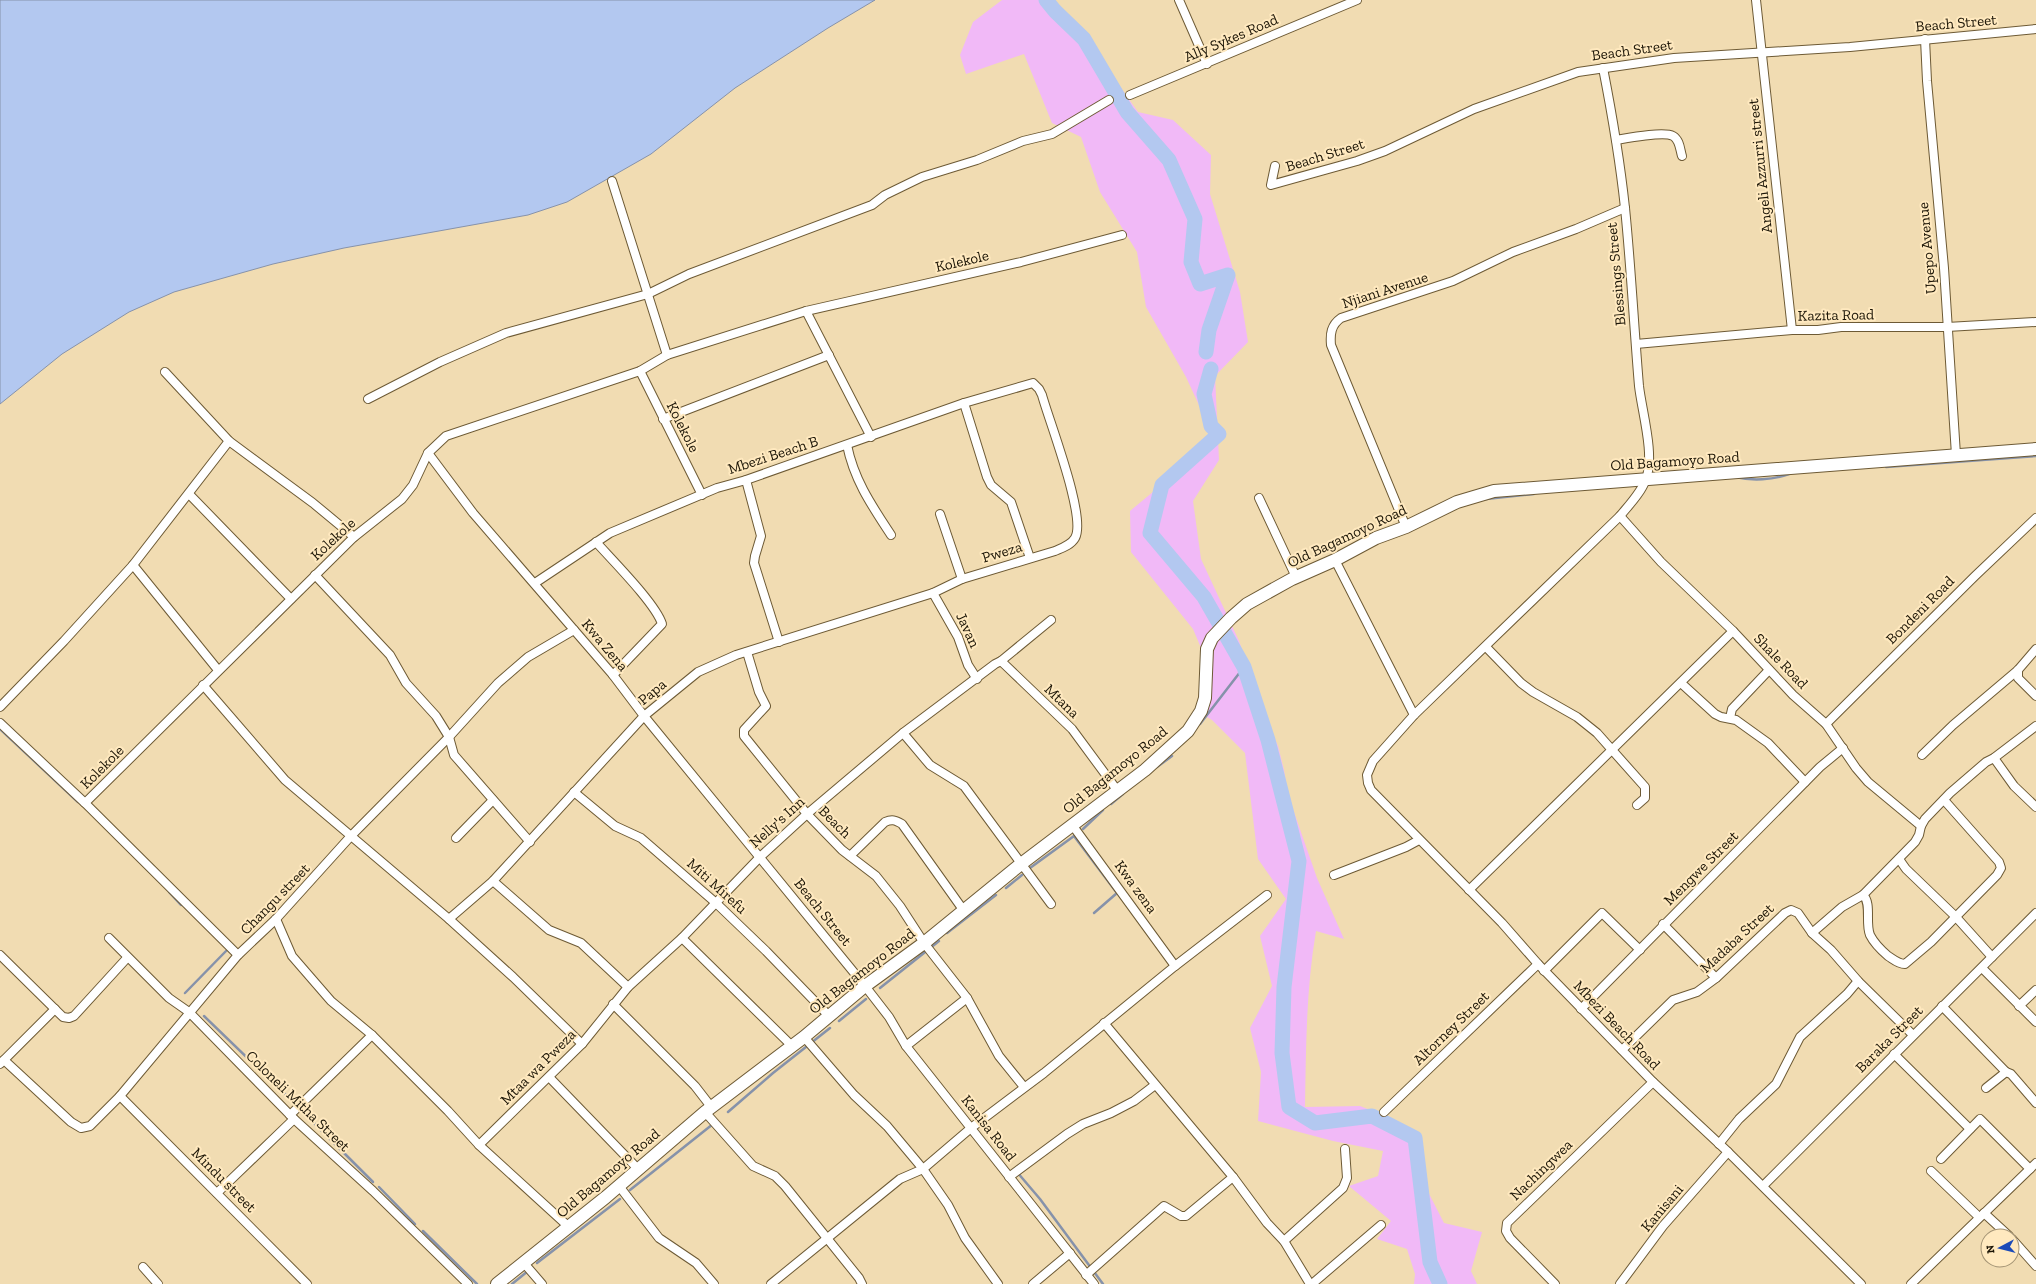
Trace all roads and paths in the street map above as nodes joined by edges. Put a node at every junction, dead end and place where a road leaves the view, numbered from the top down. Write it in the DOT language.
graph roads {
  1 [pos="1179,0"];
  2 [pos="1357,0"];
  3 [pos="1756,0"];
  4 [pos="2036,29"];
  5 [pos="1925,39"];
  6 [pos="1762,51"];
  7 [pos="1207,64"];
  8 [pos="1603,68"];
  9 [pos="1130,95"];
  10 [pos="1109,100"];
  11 [pos="1616,140"];
  12 [pos="1682,156"];
  13 [pos="1275,166"];
  14 [pos="612,181"];
  15 [pos="1625,208"];
  16 [pos="1122,235"];
  17 [pos="648,294"];
  18 [pos="806,311"];
  19 [pos="2036,322"];
  20 [pos="1947,328"];
  21 [pos="1792,330"];
  22 [pos="1636,344"];
  23 [pos="667,355"];
  24 [pos="829,356"];
  25 [pos="165,372"];
  26 [pos="640,372"];
  27 [pos="1033,383"];
  28 [pos="368,399"];
  29 [pos="964,404"];
  30 [pos="663,419"];
  31 [pos="871,437"];
  32 [pos="229,441"];
  33 [pos="847,445"];
  34 [pos="2036,449"];
  35 [pos="428,453"];
  36 [pos="1956,455"];
  37 [pos="1646,479"];
  38 [pos="746,480"];
  39 [pos="189,494"];
  40 [pos="702,495"];
  41 [pos="1259,498"];
  42 [pos="940,514"];
  43 [pos="1620,516"];
  44 [pos="2036,518"];
  45 [pos="1406,527"];
  46 [pos="891,535"];
  47 [pos="354,537"];
  48 [pos="596,542"];
  49 [pos="1030,558"];
  50 [pos="1335,560"];
  51 [pos="133,565"];
  52 [pos="315,576"];
  53 [pos="1296,577"];
  54 [pos="962,579"];
  55 [pos="534,582"];
  56 [pos="934,593"];
  57 [pos="291,599"];
  58 [pos="1051,620"];
  59 [pos="574,630"];
  60 [pos="1733,630"];
  61 [pos="779,642"];
  62 [pos="1486,647"];
  63 [pos="2036,649"];
  64 [pos="747,652"];
  65 [pos="1001,661"];
  66 [pos="218,670"];
  67 [pos="1769,670"];
  68 [pos="2018,670"];
  69 [pos="613,675"];
  70 [pos="977,679"];
  71 [pos="1681,683"];
  72 [pos="204,685"];
  73 [pos="2036,696"];
  74 [pos="0,706"];
  75 [pos="1414,715"];
  76 [pos="644,716"];
  77 [pos="1730,718"];
  78 [pos="0,723"];
  79 [pos="1826,724"];
  80 [pos="2036,726"];
  81 [pos="903,733"];
  82 [pos="449,737"];
  83 [pos="1843,748"];
  84 [pos="1612,749"];
  85 [pos="1922,756"];
  86 [pos="1994,758"];
  87 [pos="1805,782"];
  88 [pos="1118,790"];
  89 [pos="574,792"];
  90 [pos="493,800"];
  91 [pos="1944,800"];
  92 [pos="85,803"];
  93 [pos="1637,805"];
  94 [pos="2036,807"];
  95 [pos="807,814"];
  96 [pos="1073,826"];
  97 [pos="1921,826"];
  98 [pos="350,837"];
  99 [pos="456,838"];
  100 [pos="1419,840"];
  101 [pos="530,842"];
  102 [pos="760,856"];
  103 [pos="850,856"];
  104 [pos="1899,859"];
  105 [pos="1021,864"];
  106 [pos="1334,875"];
  107 [pos="493,881"];
  108 [pos="1469,890"];
  109 [pos="1863,895"];
  110 [pos="1267,896"];
  111 [pos="716,903"];
  112 [pos="1051,904"];
  113 [pos="964,911"];
  114 [pos="2036,913"];
  115 [pos="1955,916"];
  116 [pos="276,919"];
  117 [pos="449,919"];
  118 [pos="1664,924"];
  119 [pos="1812,933"];
  120 [pos="109,938"];
  121 [pos="682,938"];
  122 [pos="924,943"];
  123 [pos="1640,950"];
  124 [pos="238,955"];
  125 [pos="1992,957"];
  126 [pos="128,958"];
  127 [pos="2,960"];
  128 [pos="1538,964"];
  129 [pos="1175,966"];
  130 [pos="1982,968"];
  131 [pos="1544,970"];
  132 [pos="1716,978"];
  133 [pos="1858,981"];
  134 [pos="865,986"];
  135 [pos="628,988"];
  136 [pos="2036,990"];
  137 [pos="967,998"];
  138 [pos="613,1004"];
  139 [pos="1942,1006"];
  140 [pos="2019,1006"];
  141 [pos="55,1009"];
  142 [pos="1582,1009"];
  143 [pos="189,1012"];
  144 [pos="829,1016"];
  145 [pos="1104,1022"];
  146 [pos="2036,1022"];
  147 [pos="372,1035"];
  148 [pos="1913,1035"];
  149 [pos="804,1037"];
  150 [pos="582,1044"];
  151 [pos="792,1046"];
  152 [pos="906,1046"];
  153 [pos="1622,1050"];
  154 [pos="1894,1054"];
  155 [pos="2,1062"];
  156 [pos="2006,1072"];
  157 [pos="550,1077"];
  158 [pos="1653,1082"];
  159 [pos="1155,1085"];
  160 [pos="1024,1086"];
  161 [pos="1986,1088"];
  162 [pos="120,1096"];
  163 [pos="2036,1103"];
  164 [pos="709,1110"];
  165 [pos="1384,1112"];
  166 [pos="292,1117"];
  167 [pos="971,1128"];
  168 [pos="1970,1129"];
  169 [pos="1719,1144"];
  170 [pos="478,1145"];
  171 [pos="1346,1148"];
  172 [pos="1728,1152"];
  173 [pos="1941,1159"];
  174 [pos="2033,1166"];
  175 [pos="638,1169"];
  176 [pos="923,1169"];
  177 [pos="1931,1171"];
  178 [pos="1009,1177"];
  179 [pos="1233,1178"];
  180 [pos="619,1186"];
  181 [pos="1763,1186"];
  182 [pos="217,1193"];
  183 [pos="1981,1215"];
  184 [pos="1381,1225"];
  185 [pos="569,1226"];
  186 [pos="1998,1228"];
  187 [pos="827,1237"];
  188 [pos="1284,1241"];
  189 [pos="2020,1248"];
  190 [pos="1070,1253"];
  191 [pos="523,1262"];
  192 [pos="2036,1266"];
  193 [pos="143,1267"];
  194 [pos="1086,1274"];
  195 [pos="158,1284"];
  196 [pos="307,1284"];
  197 [pos="468,1284"];
  198 [pos="497,1284"];
  199 [pos="542,1284"];
  200 [pos="714,1284"];
  201 [pos="771,1284"];
  202 [pos="862,1284"];
  203 [pos="998,1284"];
  204 [pos="1033,1284"];
  205 [pos="1094,1284"];
  206 [pos="1311,1284"];
  207 [pos="1555,1284"];
  208 [pos="1620,1284"];
  209 [pos="1861,1284"];
  210 [pos="1911,1284"];
  1 -- 7 [label="street"];
  2 -- 7 [label="street, Ally Sykes Road"];
  3 -- 6 [label="street, Angeli Azzurri street"];
  4 -- 5 [label="street, Beach Street"];
  5 -- 6 [label="street, Beach Street"];
  5 -- 20 [label="street, Upepo Avenue"];
  6 -- 8 [label="street, Beach Street"];
  6 -- 21 [label="street, Angeli Azzurri street"];
  7 -- 9 [label="street, Ally Sykes Road"];
  8 -- 11 [label="street, Blessings Street"];
  8 -- 13 [label="street, Beach Street"];
  10 -- 17 [label="street"];
  11 -- 12 [label="street"];
  11 -- 15 [label="street, Blessings Street"];
  14 -- 17 [label="street"];
  15 -- 22 [label="street, Blessings Street"];
  15 -- 45 [label="street, Njiani Avenue"];
  16 -- 18 [label="street, Kolekole"];
  17 -- 23 [label="street"];
  17 -- 28 [label="street"];
  18 -- 23 [label="street, Kolekole"];
  18 -- 24 [label="street"];
  19 -- 20 [label="street, Kazita Road"];
  20 -- 21 [label="street, Kazita Road"];
  20 -- 36 [label="street, Upepo Avenue"];
  21 -- 22 [label="street, Kazita Road"];
  22 -- 37 [label="street, Blessings Street"];
  23 -- 26 [label="street, Kolekole"];
  24 -- 30 [label="street"];
  24 -- 31 [label="street"];
  25 -- 32 [label="street"];
  26 -- 30 [label="street, Kolekole"];
  26 -- 35 [label="street, Kolekole"];
  27 -- 29 [label="street, Mbezi Beach B"];
  27 -- 49 [label="street, Pweza"];
  29 -- 31 [label="street, Mbezi Beach B"];
  29 -- 49 [label="street"];
  30 -- 40 [label="street, Kolekole"];
  31 -- 33 [label="street, Mbezi Beach B"];
  32 -- 39 [label="street"];
  32 -- 47 [label="street"];
  33 -- 38 [label="street, Mbezi Beach B"];
  33 -- 46 [label="street"];
  34 -- 36 [label="main road, Old Bagamoyo Road"];
  35 -- 47 [label="street, Kolekole"];
  35 -- 55 [label="street, Kwa Zena"];
  36 -- 37 [label="main road, Old Bagamoyo Road"];
  37 -- 43 [label="street"];
  37 -- 45 [label="main road, Old Bagamoyo Road"];
  38 -- 40 [label="street, Mbezi Beach B"];
  38 -- 61 [label="street"];
  39 -- 51 [label="street"];
  39 -- 57 [label="street"];
  40 -- 48 [label="street, Mbezi Beach B"];
  41 -- 53 [label="street"];
  42 -- 54 [label="street"];
  43 -- 60 [label="street, Shale Road"];
  43 -- 62 [label="street"];
  44 -- 79 [label="street, Bondeni Road"];
  45 -- 50 [label="main road, Old Bagamoyo Road"];
  47 -- 52 [label="street, Kolekole"];
  48 -- 55 [label="street, Mbezi Beach B"];
  48 -- 69 [label="street"];
  49 -- 54 [label="street, Pweza"];
  50 -- 53 [label="main road, Old Bagamoyo Road"];
  50 -- 75 [label="street"];
  51 -- 66 [label="street"];
  51 -- 74 [label="street"];
  52 -- 57 [label="street, Kolekole"];
  52 -- 82 [label="street"];
  53 -- 88 [label="main road, Old Bagamoyo Road"];
  54 -- 56 [label="street, Pweza"];
  55 -- 59 [label="street, Kwa Zena"];
  56 -- 61 [label="street, Pweza"];
  56 -- 70 [label="street, Javan"];
  57 -- 66 [label="street, Kolekole"];
  58 -- 65 [label="street"];
  59 -- 69 [label="street, Kwa Zena"];
  59 -- 82 [label="street, Changu street"];
  60 -- 67 [label="street, Shale Road"];
  60 -- 71 [label="street"];
  61 -- 64 [label="street, Papa"];
  62 -- 75 [label="street"];
  62 -- 84 [label="street"];
  63 -- 68 [label="street"];
  64 -- 76 [label="street, Papa"];
  64 -- 95 [label="street, Beach"];
  65 -- 70 [label="street"];
  65 -- 88 [label="street, Mtana"];
  66 -- 72 [label="street, Kolekole"];
  67 -- 77 [label="street"];
  67 -- 79 [label="street, Shale Road"];
  68 -- 73 [label="street"];
  68 -- 85 [label="street"];
  69 -- 76 [label="street, Kwa Zena"];
  70 -- 81 [label="street, Nelly's Inn"];
  71 -- 77 [label="street"];
  71 -- 84 [label="street"];
  72 -- 92 [label="street, Kolekole"];
  72 -- 98 [label="street"];
  75 -- 100 [label="street, Mbezi Beach Road"];
  76 -- 89 [label="street, Papa"];
  76 -- 102 [label="street, Kwa Zena"];
  77 -- 87 [label="street"];
  78 -- 92 [label="street"];
  79 -- 83 [label="street, Shale Road"];
  80 -- 86 [label="street"];
  81 -- 95 [label="street, Nelly's Inn"];
  81 -- 105 [label="street"];
  82 -- 90 [label="street"];
  82 -- 98 [label="street, Changu street"];
  83 -- 87 [label="street, Mengwe Street"];
  83 -- 97 [label="street, Shale Road"];
  84 -- 93 [label="street"];
  84 -- 108 [label="street"];
  86 -- 91 [label="street"];
  86 -- 94 [label="street"];
  87 -- 118 [label="street, Mengwe Street"];
  88 -- 96 [label="main road, Old Bagamoyo Road"];
  89 -- 101 [label="street, Papa"];
  89 -- 111 [label="street, Miti Mirefu"];
  90 -- 99 [label="street"];
  90 -- 101 [label="street"];
  91 -- 97 [label="street"];
  91 -- 115 [label="street"];
  92 -- 124 [label="street"];
  95 -- 102 [label="street, Nelly's Inn"];
  95 -- 103 [label="street, Beach"];
  96 -- 105 [label="main road, Old Bagamoyo Road"];
  96 -- 129 [label="street, Kwa zena"];
  97 -- 104 [label="street"];
  98 -- 116 [label="street, Changu street"];
  98 -- 117 [label="street"];
  100 -- 106 [label="street"];
  100 -- 108 [label="street, Mbezi Beach Road"];
  101 -- 107 [label="street, Papa"];
  102 -- 111 [label="street, Nelly's Inn"];
  102 -- 134 [label="street, Beach Street"];
  103 -- 113 [label="street"];
  103 -- 122 [label="street, Beach"];
  104 -- 109 [label="street"];
  104 -- 115 [label="street"];
  105 -- 112 [label="street"];
  105 -- 113 [label="main road, Old Bagamoyo Road"];
  107 -- 117 [label="street, Papa"];
  107 -- 135 [label="street"];
  108 -- 128 [label="street, Mbezi Beach Road"];
  109 -- 115 [label="street"];
  109 -- 119 [label="street"];
  110 -- 129 [label="street"];
  111 -- 121 [label="street, Nelly's Inn"];
  111 -- 144 [label="street, Miti Mirefu"];
  113 -- 122 [label="main road, Old Bagamoyo Road"];
  114 -- 125 [label="street, Baraka Street"];
  115 -- 125 [label="street"];
  116 -- 124 [label="street, Changu street"];
  116 -- 147 [label="street"];
  117 -- 150 [label="street"];
  118 -- 123 [label="street, Mengwe Street"];
  118 -- 132 [label="street"];
  119 -- 132 [label="street, Madaba Street"];
  119 -- 133 [label="street, Madaba Street"];
  120 -- 126 [label="street, Coloneli Mitha Street"];
  121 -- 135 [label="street, Nelly's Inn"];
  121 -- 151 [label="street"];
  122 -- 134 [label="main road, Old Bagamoyo Road"];
  122 -- 137 [label="street, Beach"];
  123 -- 131 [label="street"];
  123 -- 142 [label="street, Mengwe Street"];
  124 -- 143 [label="street, Changu street"];
  125 -- 130 [label="street, Baraka Street"];
  126 -- 141 [label="street"];
  126 -- 143 [label="street, Coloneli Mitha Street"];
  127 -- 141 [label="street"];
  128 -- 131 [label="street, Mbezi Beach Road"];
  128 -- 165 [label="street, Altorney Street"];
  129 -- 145 [label="street"];
  130 -- 139 [label="street, Baraka Street"];
  130 -- 140 [label="street"];
  131 -- 142 [label="street, Mbezi Beach Road"];
  132 -- 153 [label="street, Madaba Street"];
  133 -- 148 [label="street, Madaba Street"];
  133 -- 169 [label="street"];
  134 -- 144 [label="main road, Old Bagamoyo Road"];
  134 -- 152 [label="street, Kanisa Road"];
  135 -- 138 [label="street, Nelly's Inn"];
  136 -- 140 [label="street"];
  137 -- 152 [label="street"];
  137 -- 160 [label="street, Beach"];
  138 -- 150 [label="street, Mtaa wa Pweza"];
  138 -- 164 [label="street"];
  139 -- 148 [label="street, Baraka Street"];
  139 -- 156 [label="street"];
  140 -- 146 [label="street"];
  141 -- 155 [label="street"];
  142 -- 153 [label="street, Mbezi Beach Road"];
  143 -- 162 [label="street, Changu street"];
  143 -- 166 [label="street, Coloneli Mitha Street"];
  144 -- 149 [label="main road, Old Bagamoyo Road"];
  145 -- 159 [label="street"];
  145 -- 160 [label="street"];
  147 -- 166 [label="street"];
  147 -- 170 [label="street"];
  148 -- 154 [label="street, Baraka Street"];
  149 -- 151 [label="main road, Old Bagamoyo Road"];
  149 -- 176 [label="street"];
  150 -- 157 [label="street, Mtaa wa Pweza"];
  151 -- 164 [label="main road, Old Bagamoyo Road"];
  152 -- 167 [label="street, Kanisa Road"];
  153 -- 158 [label="street, Mbezi Beach Road"];
  154 -- 168 [label="street"];
  154 -- 181 [label="street, Baraka Street"];
  155 -- 162 [label="street, Changu street"];
  156 -- 161 [label="street"];
  156 -- 163 [label="street"];
  157 -- 170 [label="street, Mtaa wa Pweza"];
  157 -- 175 [label="street"];
  158 -- 169 [label="street, Mbezi Beach Road"];
  158 -- 207 [label="street, Nachingwea"];
  159 -- 178 [label="street"];
  159 -- 179 [label="street"];
  160 -- 167 [label="street"];
  162 -- 182 [label="street, Mindu street"];
  164 -- 175 [label="main road, Old Bagamoyo Road"];
  164 -- 187 [label="street"];
  166 -- 182 [label="street"];
  166 -- 197 [label="street, Coloneli Mitha Street"];
  167 -- 176 [label="street"];
  167 -- 178 [label="street, Kanisa Road"];
  168 -- 173 [label="street"];
  168 -- 174 [label="street"];
  169 -- 172 [label="street, Mbezi Beach Road"];
  170 -- 185 [label="street"];
  171 -- 188 [label="street"];
  172 -- 181 [label="street, Mbezi Beach Road"];
  172 -- 208 [label="street, Kanisani"];
  174 -- 183 [label="street"];
  175 -- 180 [label="main road, Old Bagamoyo Road"];
  176 -- 187 [label="street"];
  176 -- 203 [label="street"];
  177 -- 183 [label="street"];
  178 -- 190 [label="street, Kanisa Road"];
  179 -- 188 [label="street"];
  179 -- 194 [label="street"];
  180 -- 185 [label="main road, Old Bagamoyo Road"];
  180 -- 200 [label="street"];
  181 -- 209 [label="street, Mbezi Beach Road"];
  182 -- 196 [label="street, Mindu street"];
  183 -- 186 [label="street"];
  183 -- 210 [label="street"];
  184 -- 206 [label="street"];
  185 -- 191 [label="main road, Old Bagamoyo Road"];
  187 -- 201 [label="street"];
  187 -- 202 [label="street"];
  188 -- 206 [label="street"];
  189 -- 192 [label="street"];
  190 -- 194 [label="street, Kanisa Road"];
  190 -- 204 [label="street"];
  191 -- 198 [label="main road, Old Bagamoyo Road"];
  191 -- 199 [label="street"];
  193 -- 195 [label="street"];
  194 -- 205 [label="street, Kanisa Road"];
}
